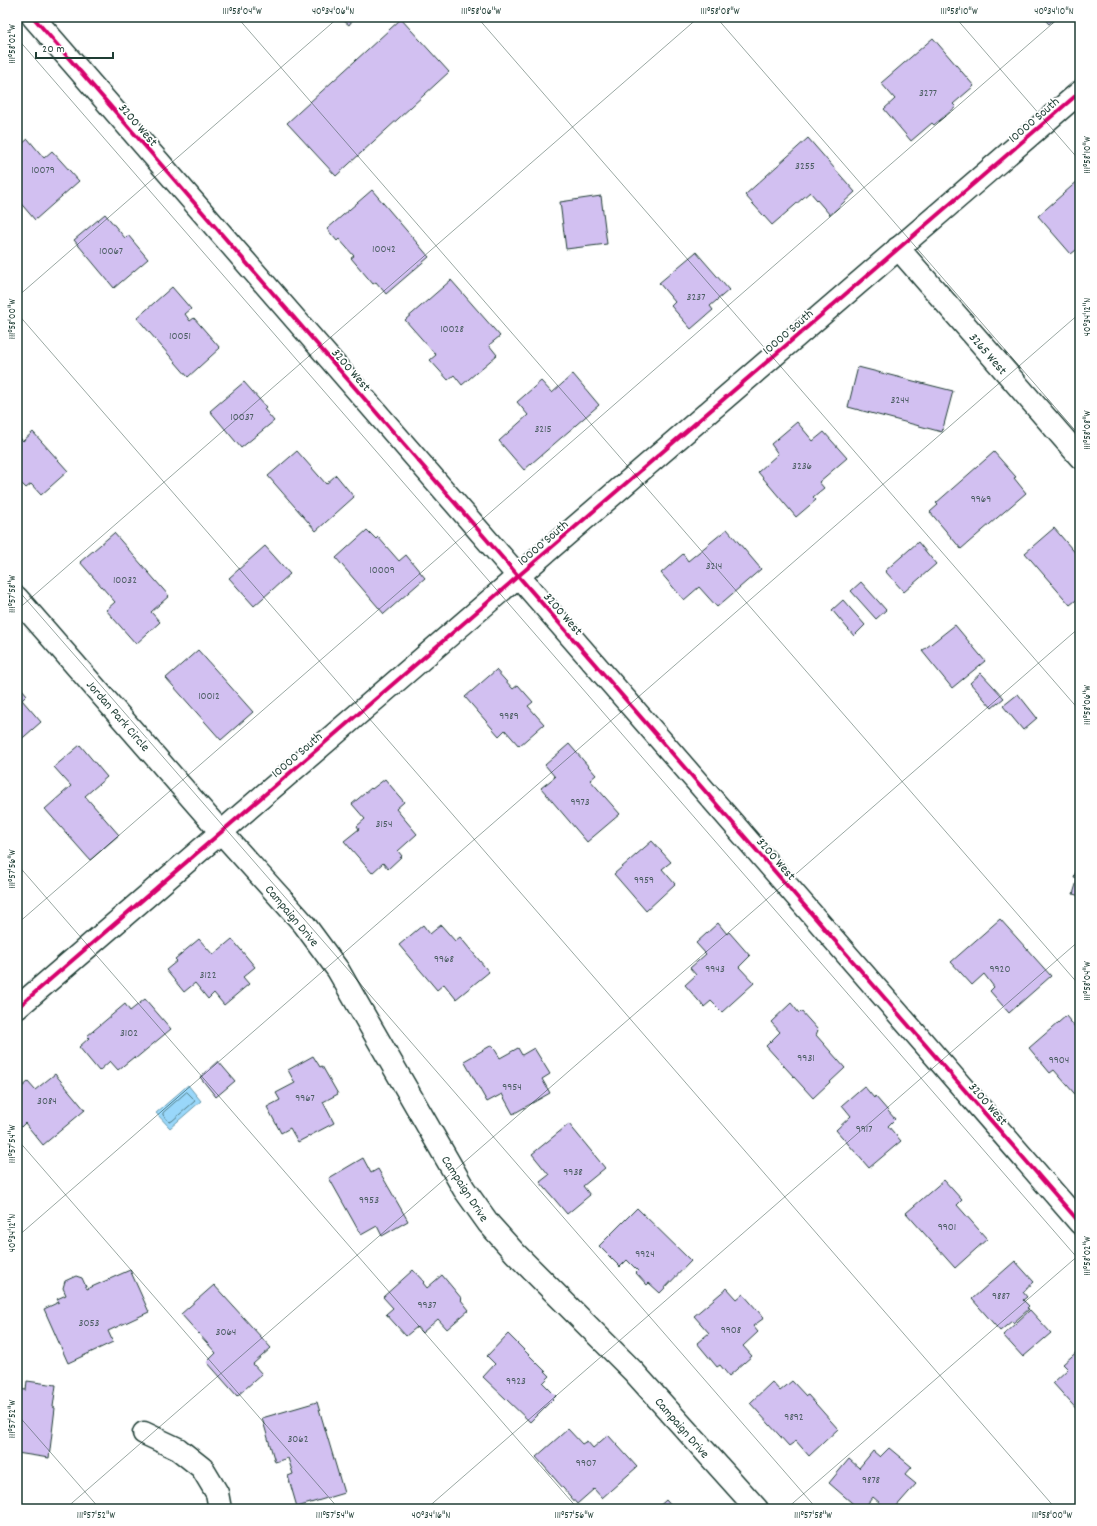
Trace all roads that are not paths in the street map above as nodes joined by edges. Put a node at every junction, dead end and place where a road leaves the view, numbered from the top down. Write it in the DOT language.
graph roads {
  1 [pos="33,17"];
  2 [pos="1080,92"];
  3 [pos="898,248"];
  4 [pos="1080,457"];
  5 [pos="518,576"];
  6 [pos="17,598"];
  7 [pos="221,832"];
  8 [pos="17,1008"];
  9 [pos="1080,1223"];
  10 [pos="144,1433"];
  11 [pos="220,1509"];
  12 [pos="757,1509"];
  1 -- 5 [label="street, 3200 West"];
  2 -- 3 [label="street, 10000 South"];
  3 -- 4 [label="street, 3265 West"];
  3 -- 5 [label="street, 10000 South"];
  5 -- 7 [label="street, 10000 South"];
  5 -- 9 [label="street, 3200 West"];
  6 -- 7 [label="street, Jordan Park Circle"];
  7 -- 8 [label="street, 10000 South"];
  7 -- 12 [label="street, Campaign Drive"];
  10 -- 11 [label="street"];
}
